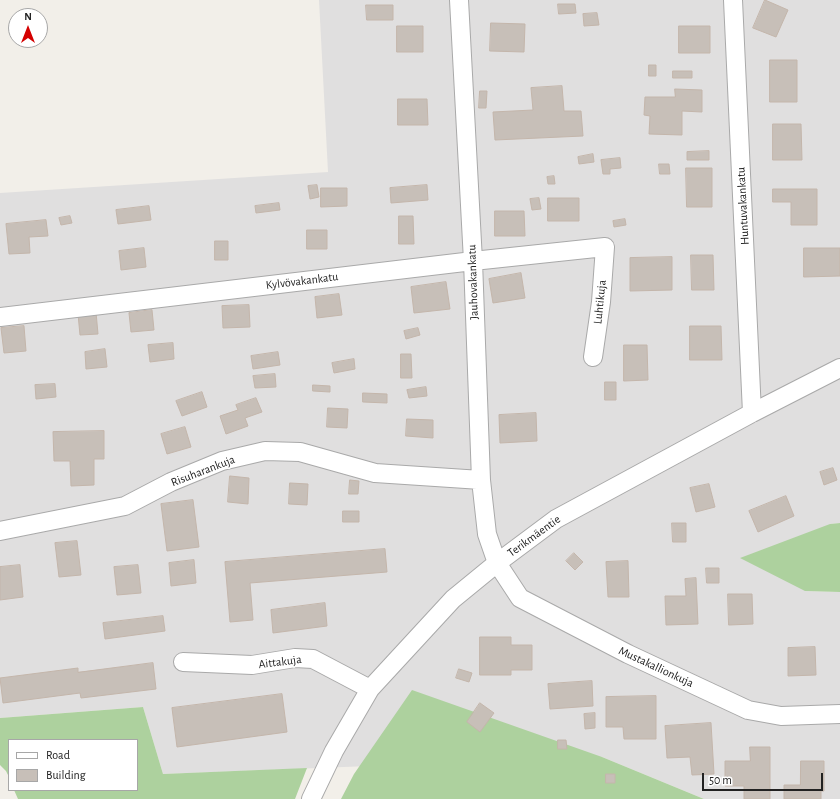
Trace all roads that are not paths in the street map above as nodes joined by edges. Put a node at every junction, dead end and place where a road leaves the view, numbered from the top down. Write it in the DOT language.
graph roads {
  1 [pos="459,0"];
  2 [pos="733,0"];
  3 [pos="605,247"];
  4 [pos="473,261"];
  5 [pos="0,317"];
  6 [pos="593,357"];
  7 [pos="840,368"];
  8 [pos="752,413"];
  9 [pos="481,480"];
  10 [pos="0,531"];
  11 [pos="497,563"];
  12 [pos="183,662"];
  13 [pos="370,689"];
  14 [pos="840,714"];
  15 [pos="311,799"];
  1 -- 4 [label="street, Jauhovakankatu"];
  2 -- 8 [label="street, Huntuvakankatu"];
  3 -- 4 [label="street, Kylvövakankatu"];
  3 -- 6 [label="street, Luhtikuja"];
  4 -- 5 [label="street, Kylvövakankatu"];
  4 -- 9 [label="street, Jauhovakankatu"];
  7 -- 8 [label="street, Terikmäentie"];
  8 -- 11 [label="street, Terikmäentie"];
  9 -- 10 [label="street, Risuharankuja"];
  9 -- 11 [label="street, Jauhovakankatu"];
  11 -- 13 [label="street, Terikmäentie"];
  11 -- 14 [label="street, Mustakallionkuja"];
  12 -- 13 [label="street, Aittakuja"];
  13 -- 15 [label="street, Terikmäentie"];
}
